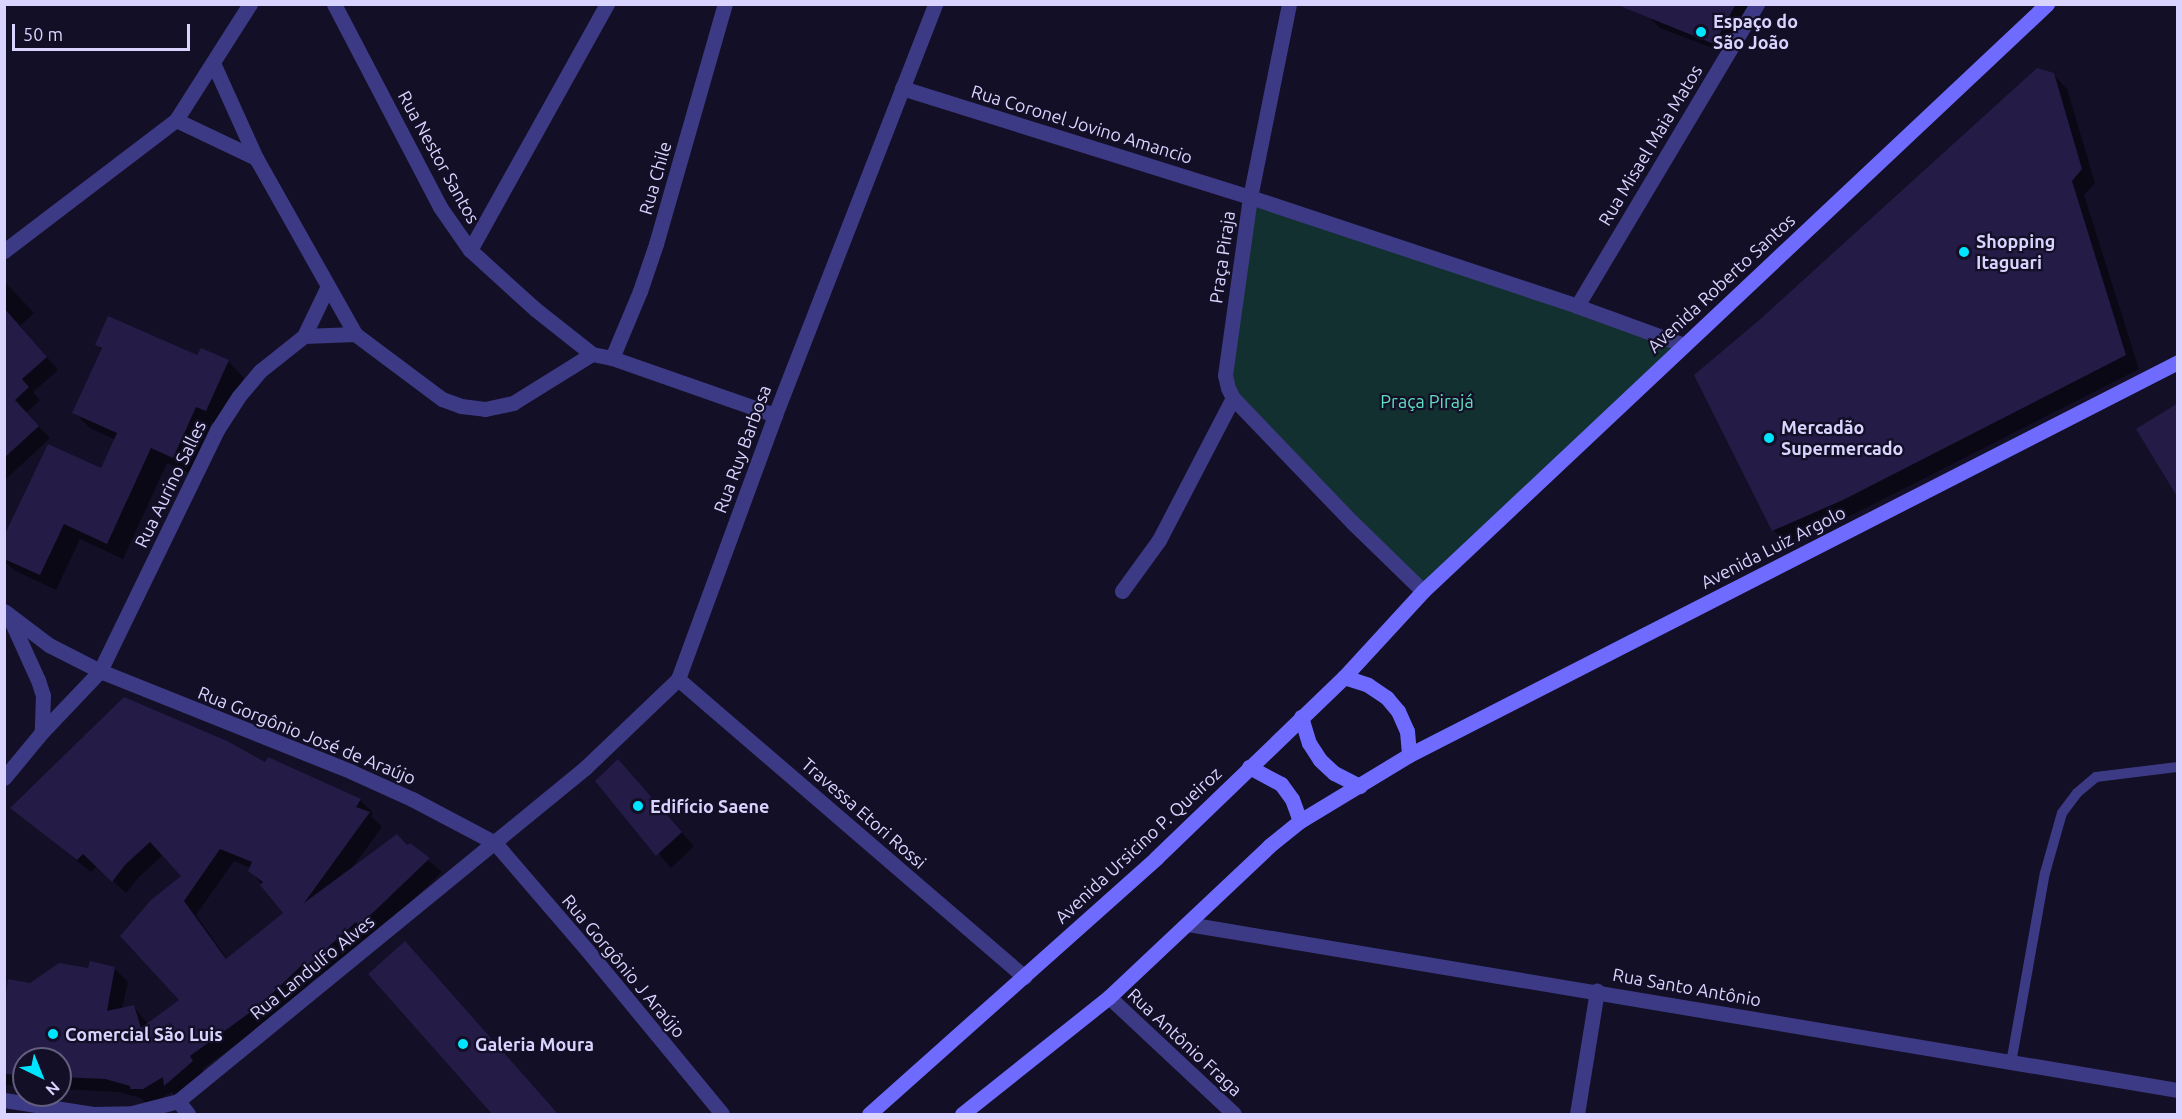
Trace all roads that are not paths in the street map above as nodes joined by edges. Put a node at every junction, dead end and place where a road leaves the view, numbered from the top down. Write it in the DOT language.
graph roads {
  1 [pos="250,4"];
  2 [pos="334,4"];
  3 [pos="607,4"];
  4 [pos="725,4"];
  5 [pos="935,4"];
  6 [pos="1289,4"];
  7 [pos="1757,4"];
  8 [pos="2047,4"];
  9 [pos="214,65"];
  10 [pos="903,88"];
  11 [pos="176,120"];
  12 [pos="256,158"];
  13 [pos="1250,197"];
  14 [pos="470,250"];
  15 [pos="4,251"];
  16 [pos="328,286"];
  17 [pos="1577,306"];
  18 [pos="356,334"];
  19 [pos="304,336"];
  20 [pos="1684,345"];
  21 [pos="592,354"];
  22 [pos="612,358"];
  23 [pos="2178,362"];
  24 [pos="1233,398"];
  25 [pos="775,415"];
  26 [pos="1122,591"];
  27 [pos="1423,591"];
  28 [pos="6,612"];
  29 [pos="100,671"];
  30 [pos="1344,677"];
  31 [pos="678,679"];
  32 [pos="1301,717"];
  33 [pos="42,732"];
  34 [pos="1409,755"];
  35 [pos="1250,767"];
  36 [pos="2178,767"];
  37 [pos="4,778"];
  38 [pos="1360,786"];
  39 [pos="1300,821"];
  40 [pos="495,843"];
  41 [pos="1188,924"];
  42 [pos="1025,977"];
  43 [pos="1597,991"];
  44 [pos="1109,997"];
  45 [pos="2011,1063"];
  46 [pos="2178,1090"];
  47 [pos="4,1100"];
  48 [pos="178,1101"];
  49 [pos="716,1112"];
  50 [pos="188,1114"];
  51 [pos="869,1114"];
  52 [pos="962,1114"];
  53 [pos="1234,1114"];
  54 [pos="1577,1114"];
  1 -- 9 [label="street"];
  2 -- 14 [label="street, Rua Nestor Santos"];
  3 -- 14 [label="street"];
  4 -- 22 [label="street, Rua Chile"];
  5 -- 10 [label="street, Rua Ruy Barbosa"];
  6 -- 13 [label="street"];
  7 -- 17 [label="street, Rua Misael Maia Matos"];
  8 -- 20 [label="main road, Avenida Roberto Santos"];
  9 -- 11 [label="street"];
  9 -- 12 [label="street"];
  10 -- 13 [label="street, Rua Coronel Jovino Amancio"];
  10 -- 25 [label="street, Rua Ruy Barbosa"];
  11 -- 12 [label="street"];
  11 -- 15 [label="street"];
  12 -- 16 [label="street"];
  13 -- 17 [label="street, Praça Piraja"];
  13 -- 24 [label="street, Praça Piraja"];
  14 -- 21 [label="street, Rua Nestor Santos"];
  16 -- 18 [label="street"];
  16 -- 19 [label="street, Rua Aurino Salles"];
  17 -- 20 [label="street, Praça Piraja"];
  18 -- 19 [label="street"];
  18 -- 21 [label="street"];
  19 -- 29 [label="street, Rua Aurino Salles"];
  20 -- 27 [label="main road, Avenida Roberto Santos"];
  21 -- 22 [label="street"];
  22 -- 25 [label="street"];
  23 -- 34 [label="main road, Avenida Luiz Argolo"];
  24 -- 26 [label="street"];
  24 -- 27 [label="street"];
  25 -- 31 [label="street, Rua Ruy Barbosa"];
  27 -- 30 [label="main road, Avenida Ursicino P. Queiroz"];
  28 -- 29 [label="street, Rua Gorgônio José de Araújo"];
  28 -- 33 [label="street"];
  29 -- 33 [label="street, Rua Aurino Salles"];
  29 -- 40 [label="street, Rua Gorgônio José de Araújo"];
  30 -- 32 [label="main road, Avenida Ursicino P. Queiroz"];
  30 -- 34 [label="main road"];
  31 -- 40 [label="street, Rua Ruy Barbosa"];
  31 -- 42 [label="street, Travessa Etori Rossi"];
  32 -- 35 [label="main road, Avenida Ursicino P. Queiroz"];
  32 -- 38 [label="main road"];
  33 -- 37 [label="street, Rua Aurino Salles"];
  34 -- 38 [label="main road, Avenida Luiz Argolo"];
  35 -- 39 [label="main road"];
  35 -- 42 [label="main road, Avenida Ursicino P. Queiroz"];
  36 -- 45 [label="lane"];
  38 -- 39 [label="main road"];
  39 -- 41 [label="main road"];
  40 -- 48 [label="street, Rua Landulfo Alves"];
  40 -- 49 [label="street, Rua Gorgônio J Araújo"];
  41 -- 43 [label="street, Rua Santo Antônio"];
  41 -- 44 [label="main road"];
  42 -- 51 [label="main road, Avenida Ursicino P. Queiroz"];
  43 -- 45 [label="street, Rua Santo Antônio"];
  43 -- 54 [label="street"];
  44 -- 52 [label="main road"];
  44 -- 53 [label="street, Rua Antônio Fraga"];
  45 -- 46 [label="street, Rua Santo Antônio"];
  47 -- 48 [label="street, Rua Landulfo Alves"];
  48 -- 50 [label="street"];
}
